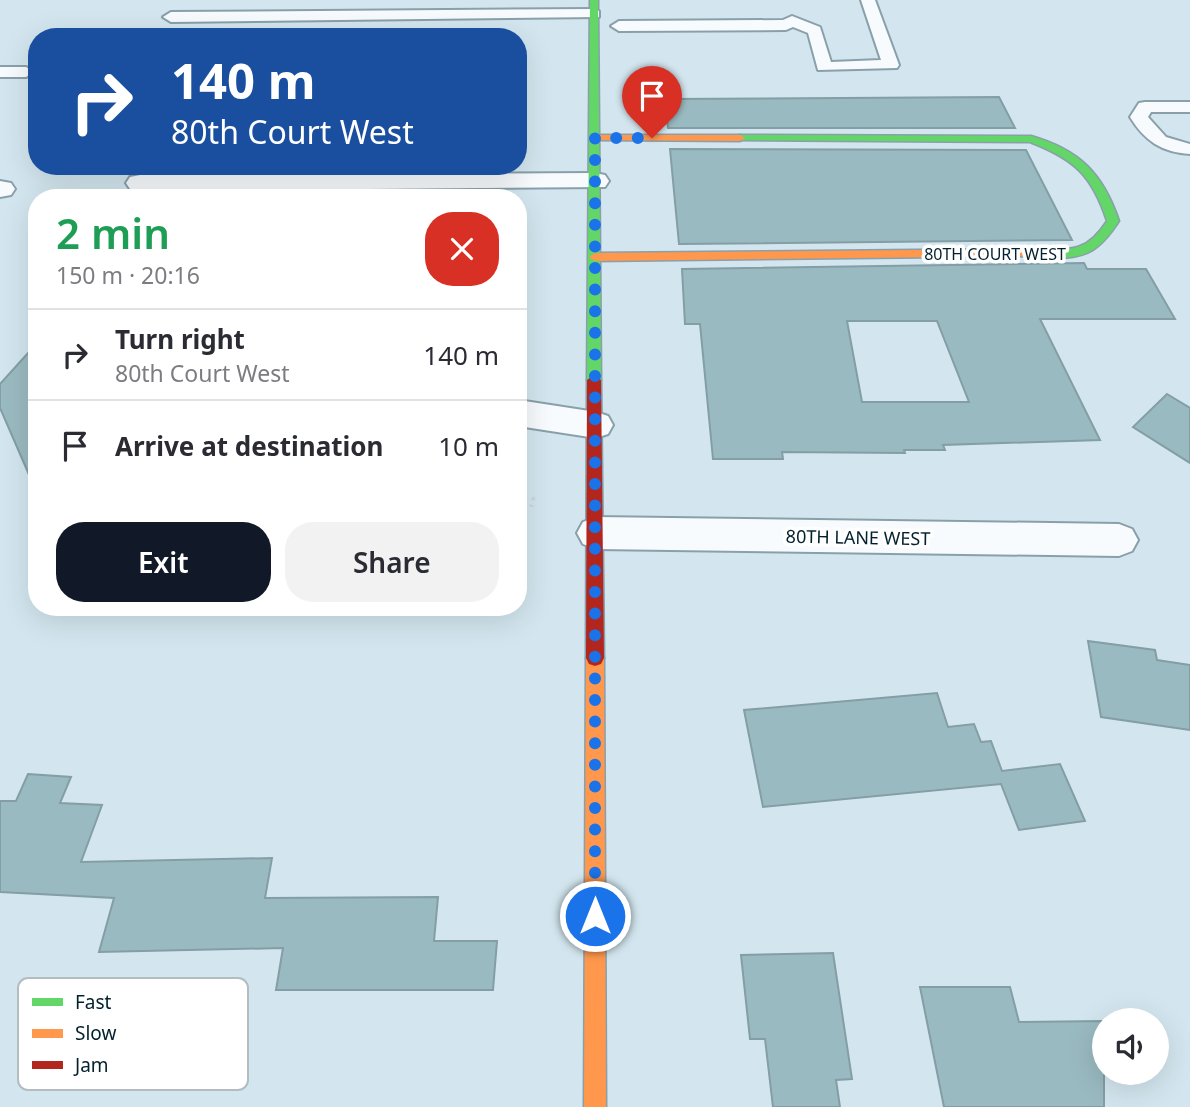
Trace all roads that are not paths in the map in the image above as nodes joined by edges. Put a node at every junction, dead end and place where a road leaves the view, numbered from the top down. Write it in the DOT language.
graph roads {
  1 [pos="787,0"];
  2 [pos="867,0"];
  3 [pos="594,7"];
  4 [pos="171,17"];
  5 [pos="792,21"];
  6 [pos="619,26"];
  7 [pos="0,72"];
  8 [pos="26,72"];
  9 [pos="1190,107"];
  10 [pos="595,138"];
  11 [pos="1190,149"];
  12 [pos="595,180"];
  13 [pos="140,183"];
  14 [pos="595,257"];
  15 [pos="527,414"];
  16 [pos="596,425"];
  17 [pos="596,533"];
  18 [pos="1119,540"];
  19 [pos="595,1107"];
  1 -- 5 [label="lane"];
  2 -- 5 [label="lane"];
  3 -- 4 [label="lane"];
  3 -- 10 [label="street"];
  5 -- 6 [label="lane"];
  7 -- 8 [label="lane"];
  9 -- 11 [label="lane"];
  10 -- 12 [label="street"];
  10 -- 14 [label="street, 80TH COURT WEST"];
  12 -- 13 [label="street"];
  12 -- 14 [label="street"];
  14 -- 16 [label="street"];
  15 -- 16 [label="street"];
  16 -- 17 [label="street"];
  17 -- 18 [label="street, 80TH LANE WEST"];
  17 -- 19 [label="street"];
}
